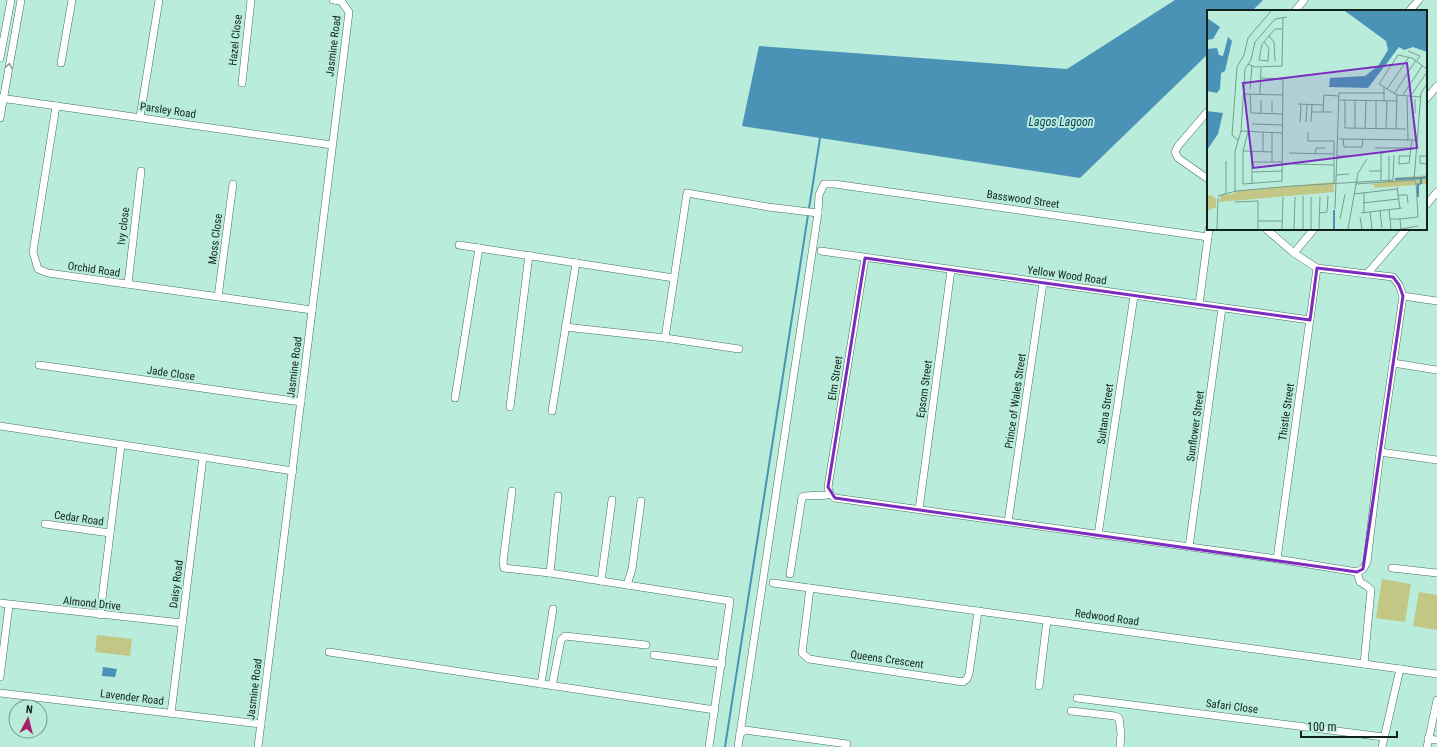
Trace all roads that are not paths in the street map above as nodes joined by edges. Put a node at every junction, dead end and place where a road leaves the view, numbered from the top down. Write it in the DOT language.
graph roads {
  1 [pos="11,0"];
  2 [pos="72,0"];
  3 [pos="159,0"];
  4 [pos="251,0"];
  5 [pos="333,0"];
  6 [pos="1304,0"];
  7 [pos="1419,0"];
  8 [pos="20,4"];
  9 [pos="1295,10"];
  10 [pos="1411,10"];
  11 [pos="0,58"];
  12 [pos="61,63"];
  13 [pos="242,83"];
  14 [pos="1437,86"];
  15 [pos="2,98"];
  16 [pos="1427,98"];
  17 [pos="56,106"];
  18 [pos="1207,112"];
  19 [pos="140,117"];
  20 [pos="0,118"];
  21 [pos="332,145"];
  22 [pos="141,171"];
  23 [pos="1207,178"];
  24 [pos="233,184"];
  25 [pos="1437,192"];
  26 [pos="1427,204"];
  27 [pos="816,213"];
  28 [pos="1209,230"];
  29 [pos="1267,230"];
  30 [pos="1313,230"];
  31 [pos="1405,230"];
  32 [pos="1208,237"];
  33 [pos="459,245"];
  34 [pos="479,248"];
  35 [pos="821,251"];
  36 [pos="1294,253"];
  37 [pos="529,255"];
  38 [pos="865,258"];
  39 [pos="576,263"];
  40 [pos="1317,268"];
  41 [pos="951,270"];
  42 [pos="1367,274"];
  43 [pos="674,278"];
  44 [pos="1043,283"];
  45 [pos="128,284"];
  46 [pos="1134,296"];
  47 [pos="1403,296"];
  48 [pos="218,297"];
  49 [pos="1437,301"];
  50 [pos="1199,305"];
  51 [pos="1222,308"];
  52 [pos="312,310"];
  53 [pos="1310,320"];
  54 [pos="565,327"];
  55 [pos="665,338"];
  56 [pos="739,349"];
  57 [pos="1393,364"];
  58 [pos="39,365"];
  59 [pos="1437,370"];
  60 [pos="455,398"];
  61 [pos="301,402"];
  62 [pos="510,407"];
  63 [pos="552,411"];
  64 [pos="0,426"];
  65 [pos="121,445"];
  66 [pos="1380,452"];
  67 [pos="203,457"];
  68 [pos="1437,460"];
  69 [pos="292,471"];
  70 [pos="512,491"];
  71 [pos="558,496"];
  72 [pos="833,496"];
  73 [pos="612,500"];
  74 [pos="641,501"];
  75 [pos="919,510"];
  76 [pos="1008,522"];
  77 [pos="45,524"];
  78 [pos="110,533"];
  79 [pos="1098,535"];
  80 [pos="1189,547"];
  81 [pos="1277,559"];
  82 [pos="1392,568"];
  83 [pos="1357,572"];
  84 [pos="550,573"];
  85 [pos="1437,573"];
  86 [pos="790,574"];
  87 [pos="601,581"];
  88 [pos="773,584"];
  89 [pos="627,585"];
  90 [pos="810,588"];
  91 [pos="0,603"];
  92 [pos="8,605"];
  93 [pos="553,609"];
  94 [pos="978,611"];
  95 [pos="100,615"];
  96 [pos="1048,620"];
  97 [pos="182,623"];
  98 [pos="646,644"];
  99 [pos="329,652"];
  100 [pos="654,655"];
  101 [pos="722,664"];
  102 [pos="1364,664"];
  103 [pos="1400,669"];
  104 [pos="1437,674"];
  105 [pos="0,677"];
  106 [pos="541,684"];
  107 [pos="552,686"];
  108 [pos="1039,686"];
  109 [pos="0,693"];
  110 [pos="1077,698"];
  111 [pos="1437,700"];
  112 [pos="715,710"];
  113 [pos="1071,711"];
  114 [pos="171,713"];
  115 [pos="261,724"];
  116 [pos="740,734"];
  117 [pos="1384,737"];
  118 [pos="1428,739"];
  119 [pos="1437,740"];
  120 [pos="847,744"];
  121 [pos="258,747"];
  122 [pos="709,747"];
  123 [pos="738,747"];
  124 [pos="1120,747"];
  125 [pos="1382,747"];
  126 [pos="1427,747"];
  1 -- 8 [label="street"];
  1 -- 11 [label="street"];
  2 -- 12 [label="street"];
  3 -- 19 [label="street"];
  4 -- 13 [label="street, Hazel Close"];
  5 -- 21 [label="street, Jasmine Road"];
  6 -- 9 [label="street"];
  7 -- 10 [label="street"];
  15 -- 8 [label="street, one-way"];
  14 -- 16 [label="street"];
  15 -- 17 [label="street, Parsley Road"];
  15 -- 20 [label="street"];
  17 -- 19 [label="street, Parsley Road"];
  17 -- 45 [label="street, Orchid Road"];
  18 -- 23 [label="street"];
  19 -- 21 [label="street, Parsley Road"];
  21 -- 52 [label="street, Jasmine Road"];
  22 -- 45 [label="street, Ivy close"];
  24 -- 48 [label="street, Moss Close"];
  25 -- 26 [label="street"];
  27 -- 32 [label="street, Basswood Street"];
  27 -- 43 [label="street"];
  27 -- 116 [label="street"];
  28 -- 32 [label="street"];
  29 -- 36 [label="street"];
  30 -- 36 [label="street"];
  31 -- 42 [label="street"];
  32 -- 50 [label="street"];
  33 -- 34 [label="street"];
  34 -- 37 [label="street"];
  34 -- 60 [label="street"];
  35 -- 38 [label="street, Yellow Wood Road"];
  36 -- 40 [label="street"];
  37 -- 39 [label="street"];
  37 -- 62 [label="street"];
  38 -- 41 [label="street, Yellow Wood Road"];
  38 -- 72 [label="street, Elm Street"];
  39 -- 43 [label="street"];
  39 -- 54 [label="street"];
  40 -- 42 [label="street"];
  40 -- 53 [label="street, Thistle Street"];
  41 -- 44 [label="street, Yellow Wood Road"];
  41 -- 75 [label="street, Epsom Street"];
  42 -- 47 [label="street"];
  43 -- 55 [label="street"];
  44 -- 46 [label="street, Yellow Wood Road"];
  44 -- 76 [label="street, Prince of Wales Street"];
  45 -- 48 [label="street, Orchid Road"];
  46 -- 50 [label="street, Yellow Wood Road"];
  46 -- 79 [label="street, Sultana Street"];
  47 -- 49 [label="street"];
  47 -- 57 [label="street"];
  48 -- 52 [label="street, Orchid Road"];
  50 -- 51 [label="street, Yellow Wood Road"];
  51 -- 53 [label="street, Yellow Wood Road"];
  51 -- 80 [label="street, Sunflower Street"];
  52 -- 61 [label="street, Jasmine Road"];
  53 -- 81 [label="street, Thistle Street"];
  54 -- 55 [label="street"];
  54 -- 63 [label="street"];
  55 -- 56 [label="street"];
  57 -- 59 [label="street"];
  57 -- 66 [label="street"];
  58 -- 61 [label="street, Jade Close"];
  61 -- 69 [label="street, Jasmine Road"];
  64 -- 65 [label="street"];
  65 -- 67 [label="street"];
  65 -- 78 [label="street"];
  66 -- 68 [label="street"];
  66 -- 83 [label="street"];
  67 -- 69 [label="street"];
  67 -- 97 [label="street, Daisy Road"];
  69 -- 115 [label="street, Jasmine Road"];
  70 -- 84 [label="street"];
  71 -- 84 [label="street"];
  72 -- 75 [label="street"];
  72 -- 86 [label="street"];
  73 -- 87 [label="street"];
  74 -- 89 [label="street"];
  75 -- 76 [label="street"];
  76 -- 79 [label="street"];
  77 -- 78 [label="street, Cedar Road"];
  78 -- 95 [label="street"];
  79 -- 80 [label="street"];
  80 -- 81 [label="street"];
  81 -- 83 [label="street"];
  82 -- 85 [label="street"];
  83 -- 102 [label="street"];
  84 -- 87 [label="street"];
  87 -- 89 [label="street"];
  88 -- 90 [label="street, Redwood Road"];
  89 -- 101 [label="street"];
  90 -- 94 [label="street, Redwood Road"];
  90 -- 94 [label="street, Queens Crescent"];
  91 -- 92 [label="street, Almond Drive"];
  92 -- 95 [label="street, Almond Drive"];
  92 -- 105 [label="street"];
  93 -- 106 [label="street"];
  94 -- 96 [label="street, Redwood Road"];
  95 -- 97 [label="street, Almond Drive"];
  96 -- 102 [label="street, Redwood Road"];
  96 -- 108 [label="street"];
  97 -- 114 [label="street, Daisy Road"];
  98 -- 107 [label="street"];
  99 -- 106 [label="street"];
  100 -- 101 [label="street"];
  101 -- 112 [label="street"];
  102 -- 103 [label="street, Redwood Road"];
  103 -- 104 [label="street, Redwood Road"];
  103 -- 117 [label="street"];
  106 -- 107 [label="street"];
  107 -- 112 [label="street"];
  109 -- 114 [label="street, Lavender Road"];
  110 -- 117 [label="street, Safari Close"];
  111 -- 118 [label="street"];
  112 -- 122 [label="street"];
  113 -- 124 [label="street"];
  114 -- 115 [label="street, Lavender Road"];
  115 -- 121 [label="street, Jasmine Road"];
  116 -- 120 [label="street"];
  116 -- 123 [label="street"];
  117 -- 125 [label="street"];
  118 -- 119 [label="street"];
  118 -- 126 [label="street"];
}
